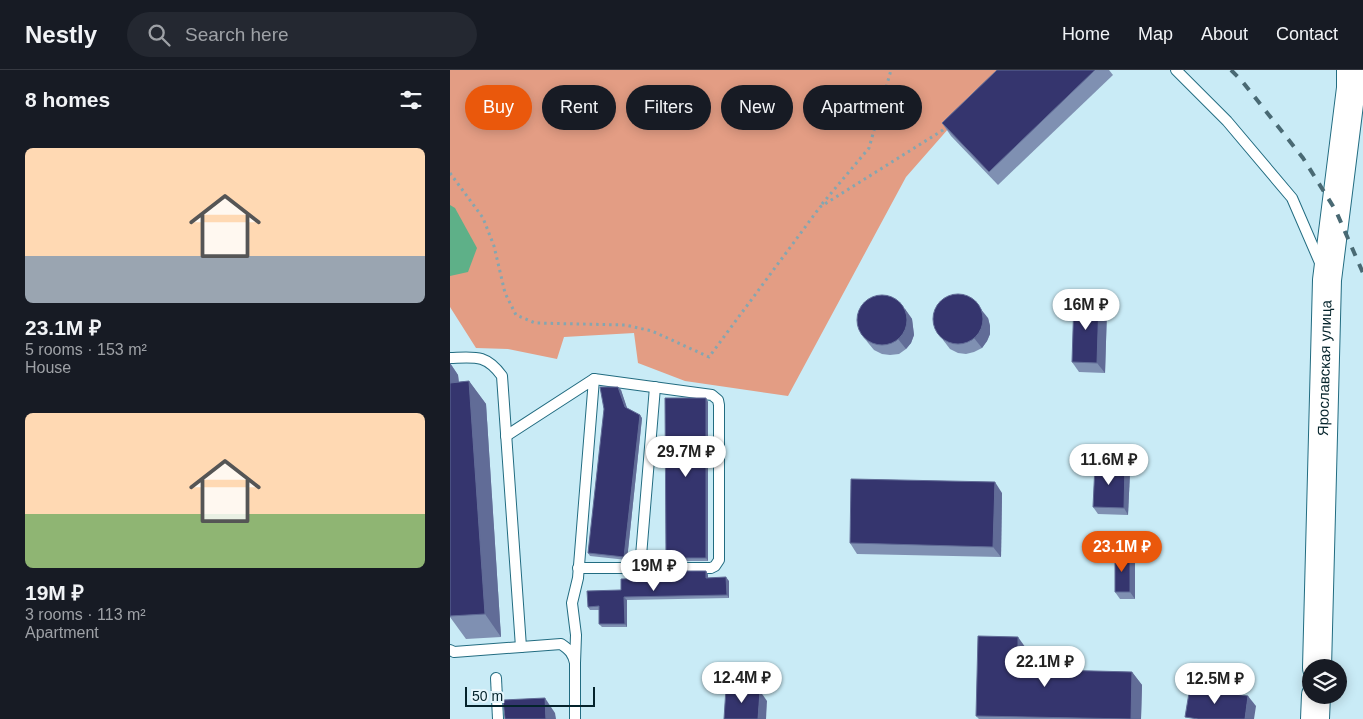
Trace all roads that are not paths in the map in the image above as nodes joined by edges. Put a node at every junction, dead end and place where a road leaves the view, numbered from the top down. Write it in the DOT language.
graph roads {
  1 [pos="1176,70"];
  2 [pos="1351,70"];
  3 [pos="1327,280"];
  4 [pos="450,358"];
  5 [pos="594,379"];
  6 [pos="656,387"];
  7 [pos="506,436"];
  8 [pos="578,568"];
  9 [pos="640,568"];
  10 [pos="520,647"];
  11 [pos="450,650"];
  12 [pos="1316,659"];
  13 [pos="574,663"];
  14 [pos="496,678"];
  15 [pos="1316,704"];
  16 [pos="498,719"];
  17 [pos="575,719"];
  18 [pos="1315,719"];
  1 -- 3 [label="lane"];
  2 -- 3 [label="main road, Ярославская улица"];
  3 -- 12 [label="main road, Ярославская улица"];
  4 -- 7 [label="lane"];
  5 -- 6 [label="lane"];
  5 -- 7 [label="lane"];
  5 -- 8 [label="lane"];
  6 -- 9 [label="lane"];
  6 -- 9 [label="lane"];
  7 -- 10 [label="lane"];
  8 -- 9 [label="lane"];
  8 -- 13 [label="lane"];
  10 -- 11 [label="lane"];
  10 -- 13 [label="lane"];
  13 -- 17 [label="lane"];
  14 -- 16 [label="lane"];
  15 -- 18 [label="main road"];
}
